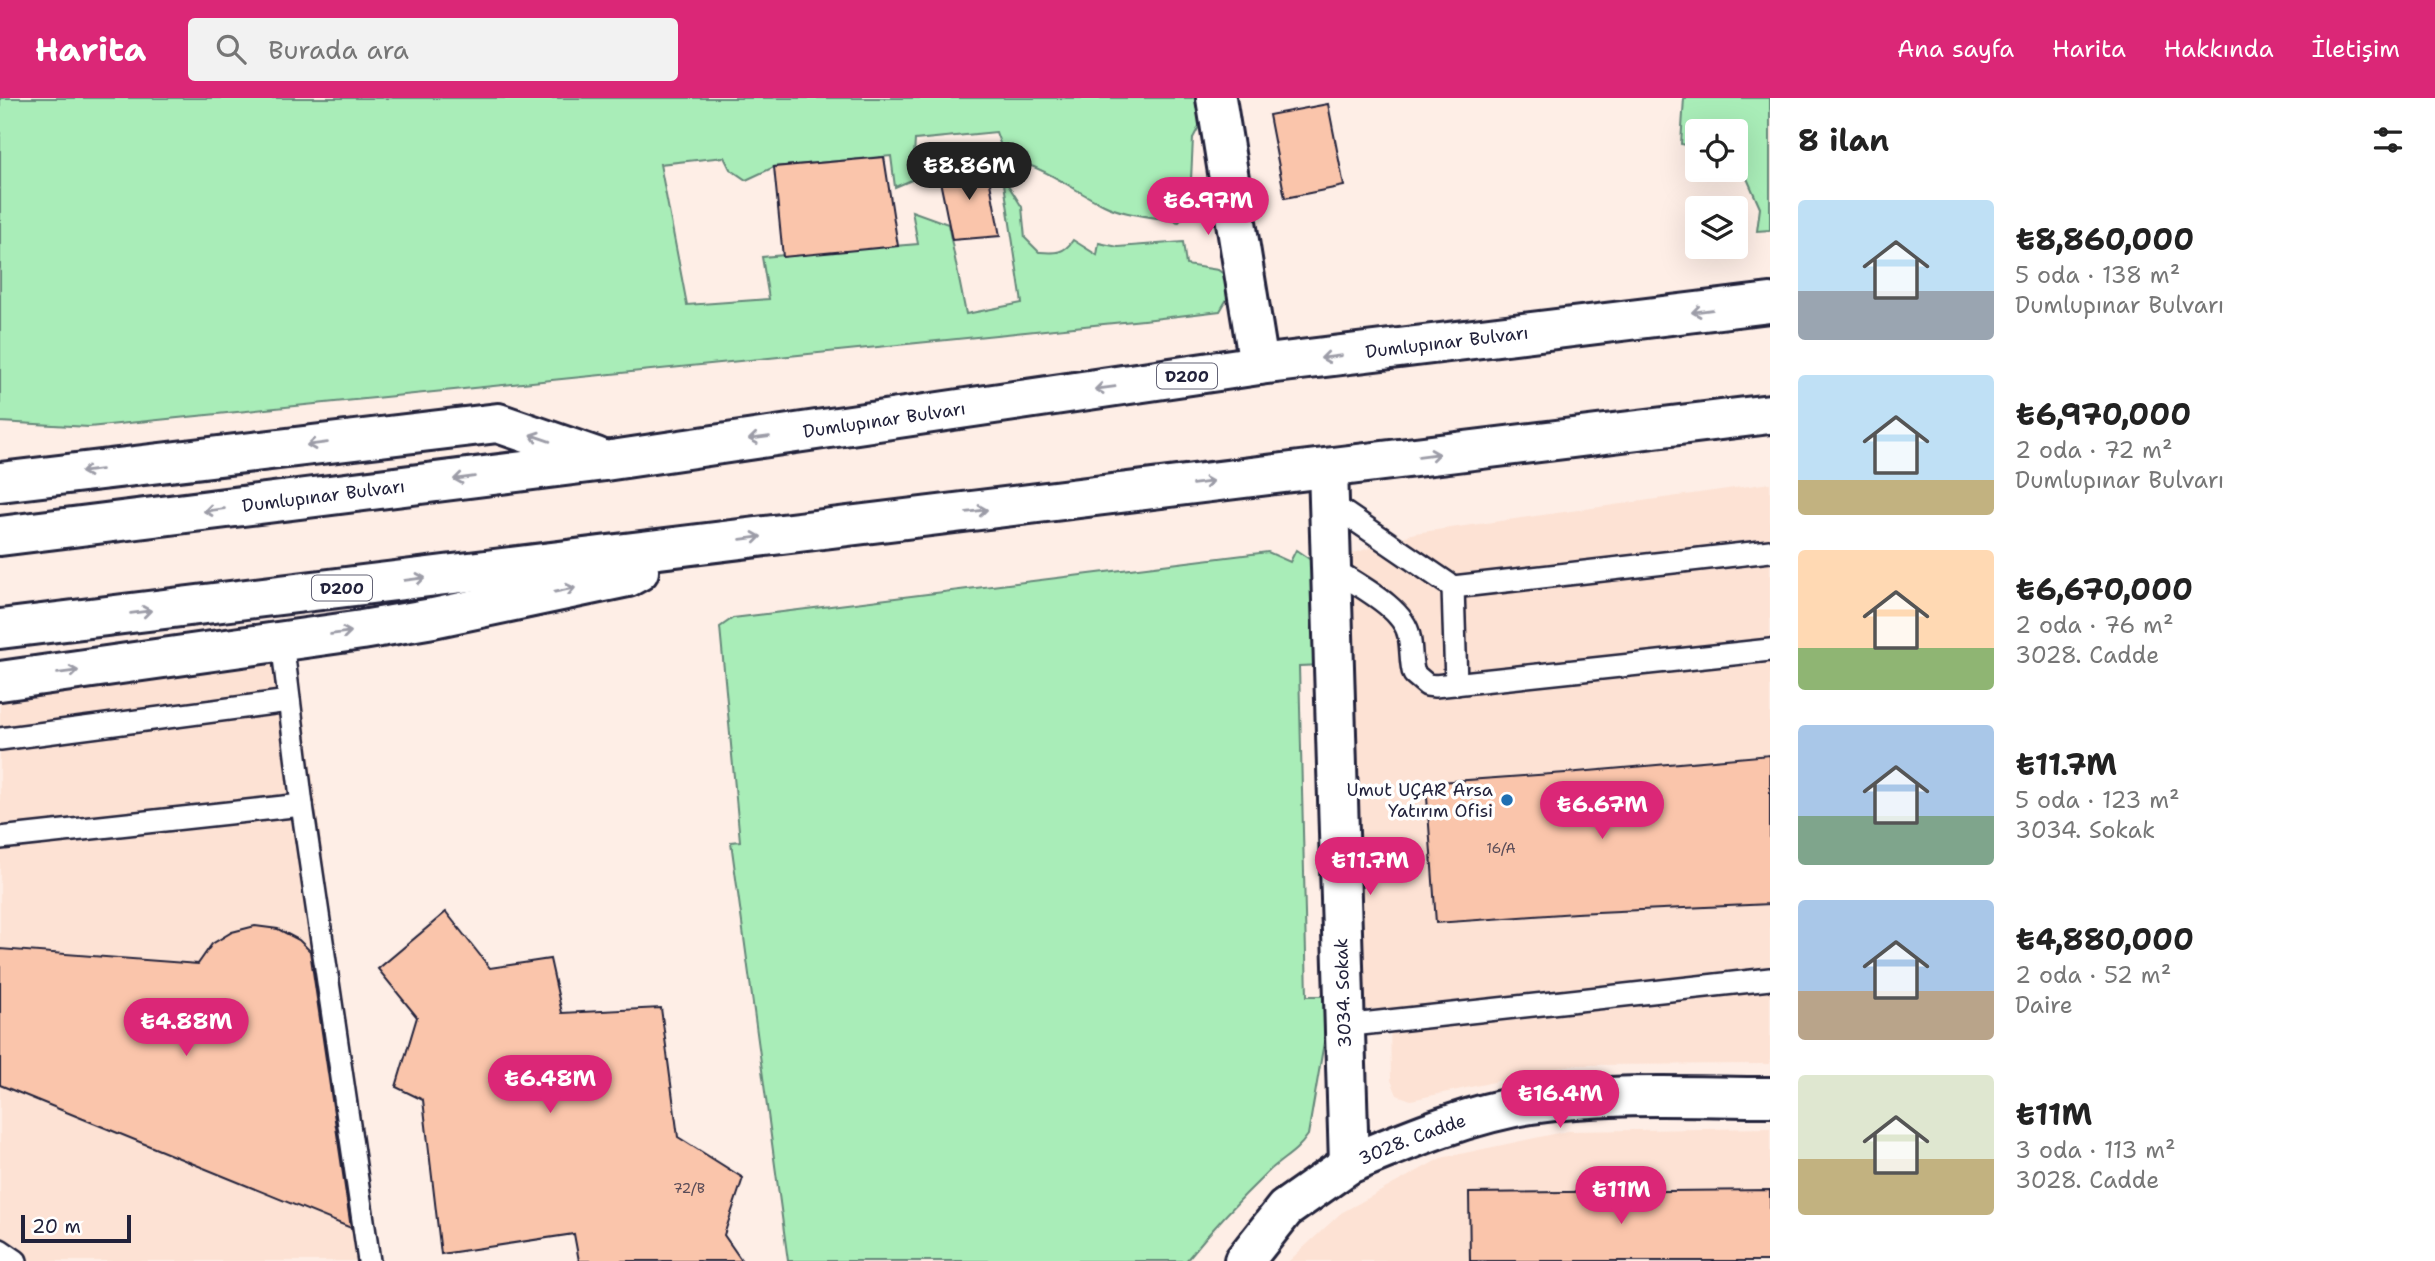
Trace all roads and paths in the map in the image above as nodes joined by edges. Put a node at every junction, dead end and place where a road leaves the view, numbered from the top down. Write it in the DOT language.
graph roads {
  1 [pos="1216,98"];
  2 [pos="1770,303"];
  3 [pos="1259,365"];
  4 [pos="1770,414"];
  5 [pos="605,461"];
  6 [pos="0,482"];
  7 [pos="1329,485"];
  8 [pos="0,536"];
  9 [pos="684,547"];
  10 [pos="1770,551"];
  11 [pos="1332,568"];
  12 [pos="1453,587"];
  13 [pos="0,629"];
  14 [pos="282,641"];
  15 [pos="1770,650"];
  16 [pos="0,681"];
  17 [pos="1456,684"];
  18 [pos="289,701"];
  19 [pos="0,739"];
  20 [pos="302,805"];
  21 [pos="0,838"];
  22 [pos="1770,979"];
  23 [pos="1343,1026"];
  24 [pos="1770,1097"];
  25 [pos="1349,1164"];
  26 [pos="0,1250"];
  27 [pos="16,1261"];
  28 [pos="369,1261"];
  29 [pos="1244,1261"];
  1 -- 3 [label="main road"];
  2 -- 3 [label="main road, Dumlupınar Bulvarı / D200, one-way"];
  3 -- 5 [label="main road, Dumlupınar Bulvarı / D200, one-way"];
  7 -- 4 [label="main road, D200, one-way"];
  5 -- 6 [label="main road, one-way"];
  5 -- 8 [label="main road, Dumlupınar Bulvarı / D200, one-way"];
  9 -- 7 [label="main road, D200, one-way"];
  7 -- 11 [label="main road, 3034. Sokak"];
  7 -- 12 [label="lane"];
  13 -- 9 [label="main road, D200, one-way"];
  14 -- 9 [label="main road, one-way"];
  10 -- 12 [label="lane"];
  11 -- 17 [label="lane"];
  11 -- 23 [label="main road, 3034. Sokak"];
  12 -- 17 [label="lane"];
  16 -- 14 [label="main road, one-way"];
  14 -- 18 [label="lane"];
  15 -- 17 [label="lane"];
  18 -- 19 [label="lane"];
  18 -- 20 [label="lane"];
  20 -- 21 [label="lane"];
  20 -- 28 [label="lane"];
  22 -- 23 [label="lane"];
  23 -- 25 [label="main road, 3034. Sokak"];
  24 -- 25 [label="main road, 3028. Cadde"];
  25 -- 29 [label="main road"];
  26 -- 27 [label="lane"];
}
